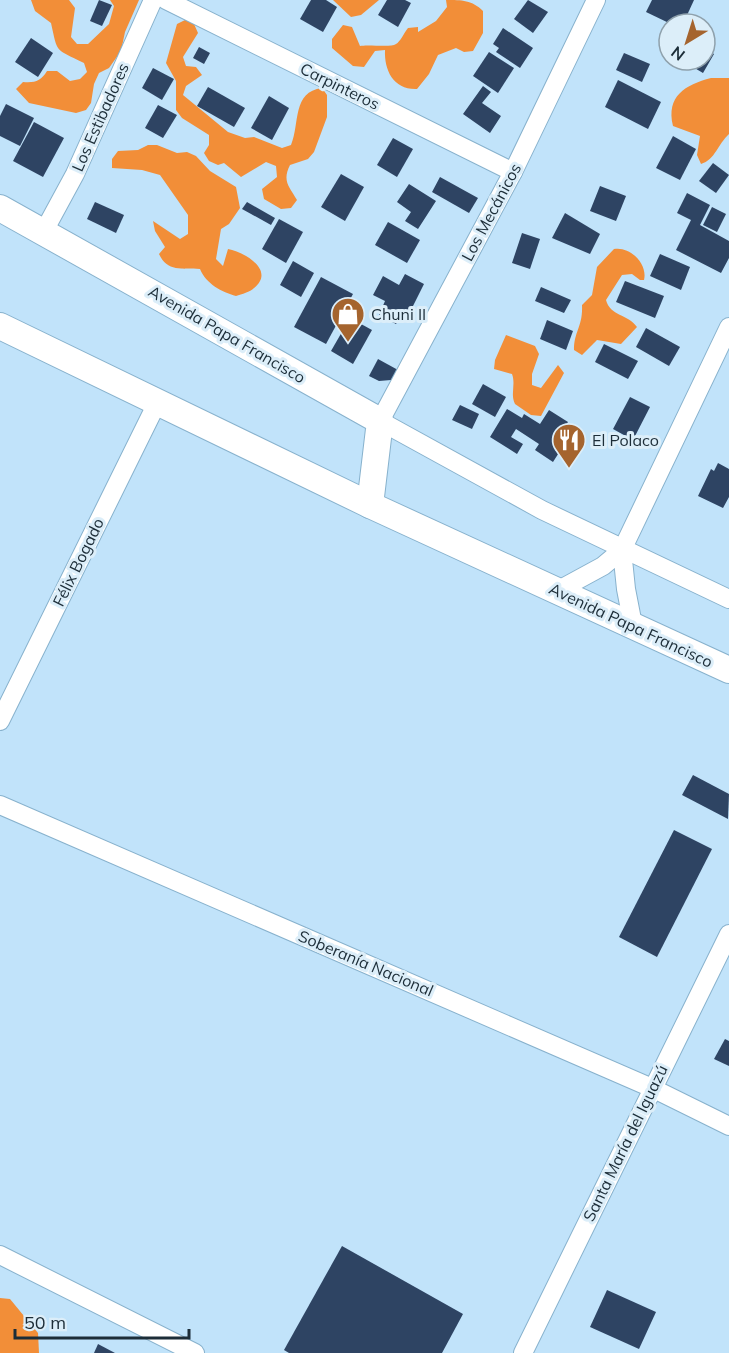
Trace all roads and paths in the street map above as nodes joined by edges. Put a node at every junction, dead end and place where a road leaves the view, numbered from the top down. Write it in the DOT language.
graph roads {
  1 [pos="153,0"];
  2 [pos="166,0"];
  3 [pos="596,0"];
  4 [pos="513,172"];
  5 [pos="0,208"];
  6 [pos="43,232"];
  7 [pos="0,326"];
  8 [pos="729,327"];
  9 [pos="157,403"];
  10 [pos="380,421"];
  11 [pos="370,505"];
  12 [pos="622,550"];
  13 [pos="557,591"];
  14 [pos="729,599"];
  15 [pos="633,625"];
  16 [pos="729,670"];
  17 [pos="0,721"];
  18 [pos="0,805"];
  19 [pos="729,934"];
  20 [pos="652,1088"];
  21 [pos="729,1126"];
  22 [pos="0,1255"];
  23 [pos="195,1353"];
  24 [pos="523,1353"];
  1 -- 6 [label="street, Los Estibadores"];
  2 -- 4 [label="street, Carpinteros"];
  3 -- 4 [label="street, Los Mecánicos"];
  4 -- 10 [label="street, Los Mecánicos"];
  5 -- 6 [label="main road, Avenida Papa Francisco"];
  6 -- 10 [label="main road, Avenida Papa Francisco"];
  7 -- 9 [label="main road, Avenida Papa Francisco"];
  8 -- 12 [label="street"];
  9 -- 11 [label="main road, Avenida Papa Francisco"];
  9 -- 17 [label="street, Félix Bogado"];
  10 -- 11 [label="main road"];
  10 -- 12 [label="street"];
  11 -- 13 [label="main road, Avenida Papa Francisco"];
  12 -- 13 [label="street"];
  12 -- 14 [label="street"];
  12 -- 15 [label="street"];
  13 -- 15 [label="main road, Avenida Papa Francisco"];
  15 -- 16 [label="main road, Avenida Papa Francisco"];
  18 -- 20 [label="street, Soberanía Nacional"];
  19 -- 20 [label="street, Santa María del Iguazú"];
  20 -- 21 [label="street, Soberanía Nacional"];
  20 -- 24 [label="street, Santa María del Iguazú"];
  22 -- 23 [label="street"];
}
